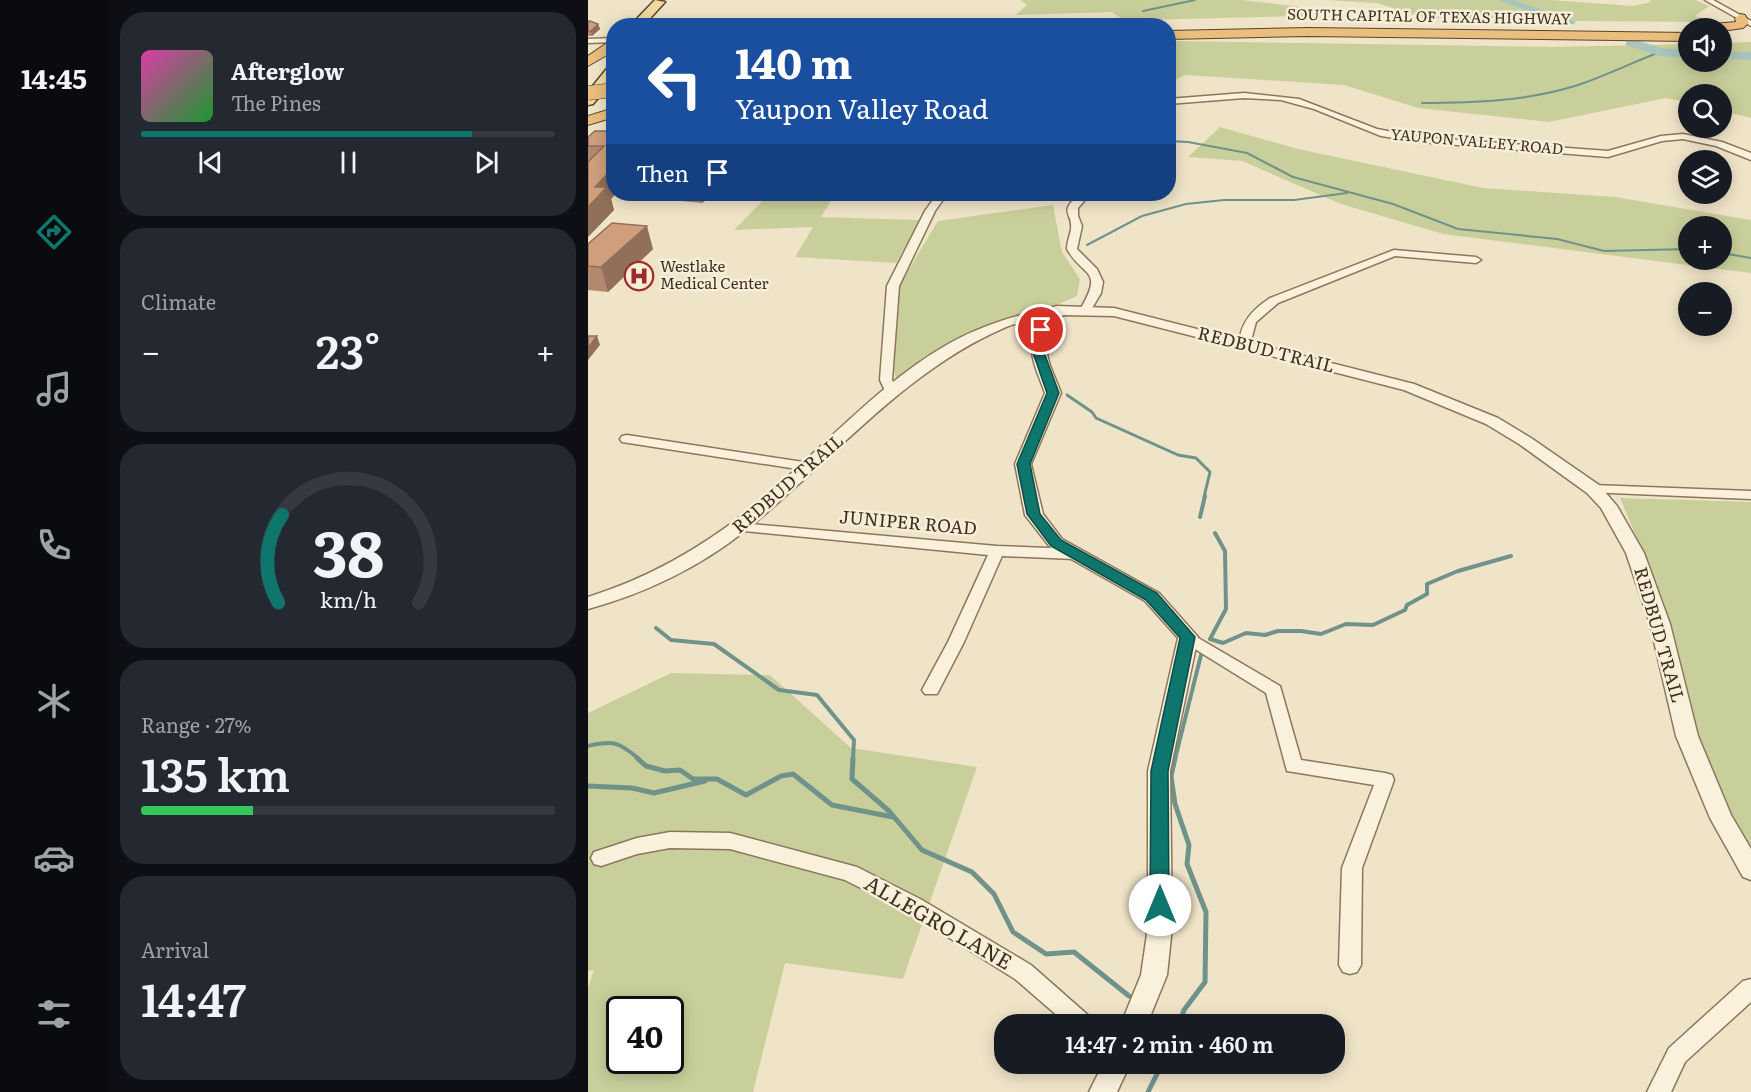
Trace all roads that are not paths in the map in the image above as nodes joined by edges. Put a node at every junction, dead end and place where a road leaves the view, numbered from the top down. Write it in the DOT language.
graph roads {
  1 [pos="1708,0"];
  2 [pos="659,1"];
  3 [pos="640,4"];
  4 [pos="631,18"];
  5 [pos="643,18"];
  6 [pos="650,18"];
  7 [pos="1748,23"];
  8 [pos="1385,25"];
  9 [pos="1732,26"];
  10 [pos="1176,27"];
  11 [pos="1732,27"];
  12 [pos="1678,30"];
  13 [pos="1320,32"];
  14 [pos="1435,33"];
  15 [pos="1176,35"];
  16 [pos="1751,36"];
  17 [pos="1732,37"];
  18 [pos="1678,38"];
  19 [pos="588,41"];
  20 [pos="606,47"];
  21 [pos="606,55"];
  22 [pos="606,68"];
  23 [pos="589,69"];
  24 [pos="606,78"];
  25 [pos="606,83"];
  26 [pos="588,84"];
  27 [pos="606,91"];
  28 [pos="588,93"];
  29 [pos="588,101"];
  30 [pos="1176,101"];
  31 [pos="606,111"];
  32 [pos="588,112"];
  33 [pos="606,114"];
  34 [pos="588,121"];
  35 [pos="1751,157"];
  36 [pos="937,201"];
  37 [pos="1075,201"];
  38 [pos="1476,260"];
  39 [pos="1087,308"];
  40 [pos="1059,311"];
  41 [pos="1017,318"];
  42 [pos="1041,330"];
  43 [pos="1245,345"];
  44 [pos="892,392"];
  45 [pos="627,439"];
  46 [pos="810,467"];
  47 [pos="1593,489"];
  48 [pos="1751,495"];
  49 [pos="739,527"];
  50 [pos="997,551"];
  51 [pos="1074,554"];
  52 [pos="588,603"];
  53 [pos="1188,637"];
  54 [pos="931,690"];
  55 [pos="601,858"];
  56 [pos="1751,870"];
  57 [pos="1350,965"];
  58 [pos="1751,988"];
  59 [pos="1071,1014"];
  60 [pos="1138,1014"];
  61 [pos="1112,1074"];
  62 [pos="1103,1092"];
  63 [pos="1659,1092"];
  1 -- 7 [label="street"];
  2 -- 5 [label="main road"];
  2 -- 6 [label="main road"];
  3 -- 4 [label="main road"];
  7 -- 9 [label="highway"];
  7 -- 11 [label="highway"];
  8 -- 10 [label="highway, SOUTH CAPITAL OF TEXAS HIGHWAY"];
  8 -- 12 [label="highway, SOUTH CAPITAL OF TEXAS HIGHWAY"];
  8 -- 13 [label="highway"];
  8 -- 14 [label="highway"];
  13 -- 14 [label="highway, SOUTH CAPITAL OF TEXAS HIGHWAY"];
  13 -- 15 [label="highway, SOUTH CAPITAL OF TEXAS HIGHWAY"];
  14 -- 18 [label="highway, SOUTH CAPITAL OF TEXAS HIGHWAY"];
  16 -- 17 [label="highway"];
  19 -- 20 [label="street"];
  21 -- 23 [label="highway"];
  22 -- 23 [label="highway"];
  24 -- 29 [label="main road"];
  25 -- 26 [label="highway"];
  27 -- 28 [label="highway, bridge"];
  30 -- 35 [label="street, YAUPON VALLEY ROAD"];
  31 -- 32 [label="highway"];
  33 -- 34 [label="highway"];
  36 -- 44 [label="street"];
  37 -- 39 [label="street"];
  38 -- 43 [label="street"];
  39 -- 40 [label="street, REDBUD TRAIL"];
  39 -- 43 [label="street, REDBUD TRAIL"];
  40 -- 41 [label="street, REDBUD TRAIL"];
  40 -- 42 [label="street"];
  41 -- 42 [label="street"];
  41 -- 44 [label="street, REDBUD TRAIL"];
  42 -- 51 [label="street"];
  43 -- 47 [label="street, REDBUD TRAIL"];
  44 -- 46 [label="street, REDBUD TRAIL"];
  45 -- 46 [label="street"];
  46 -- 49 [label="street, REDBUD TRAIL"];
  47 -- 48 [label="street"];
  47 -- 56 [label="street, REDBUD TRAIL"];
  49 -- 50 [label="street, JUNIPER ROAD"];
  49 -- 52 [label="street, REDBUD TRAIL"];
  50 -- 51 [label="street, JUNIPER ROAD"];
  50 -- 54 [label="street"];
  51 -- 53 [label="street"];
  53 -- 57 [label="street"];
  53 -- 60 [label="street"];
  55 -- 59 [label="street, ALLEGRO LANE"];
  58 -- 63 [label="street"];
  61 -- 62 [label="street"];
}
